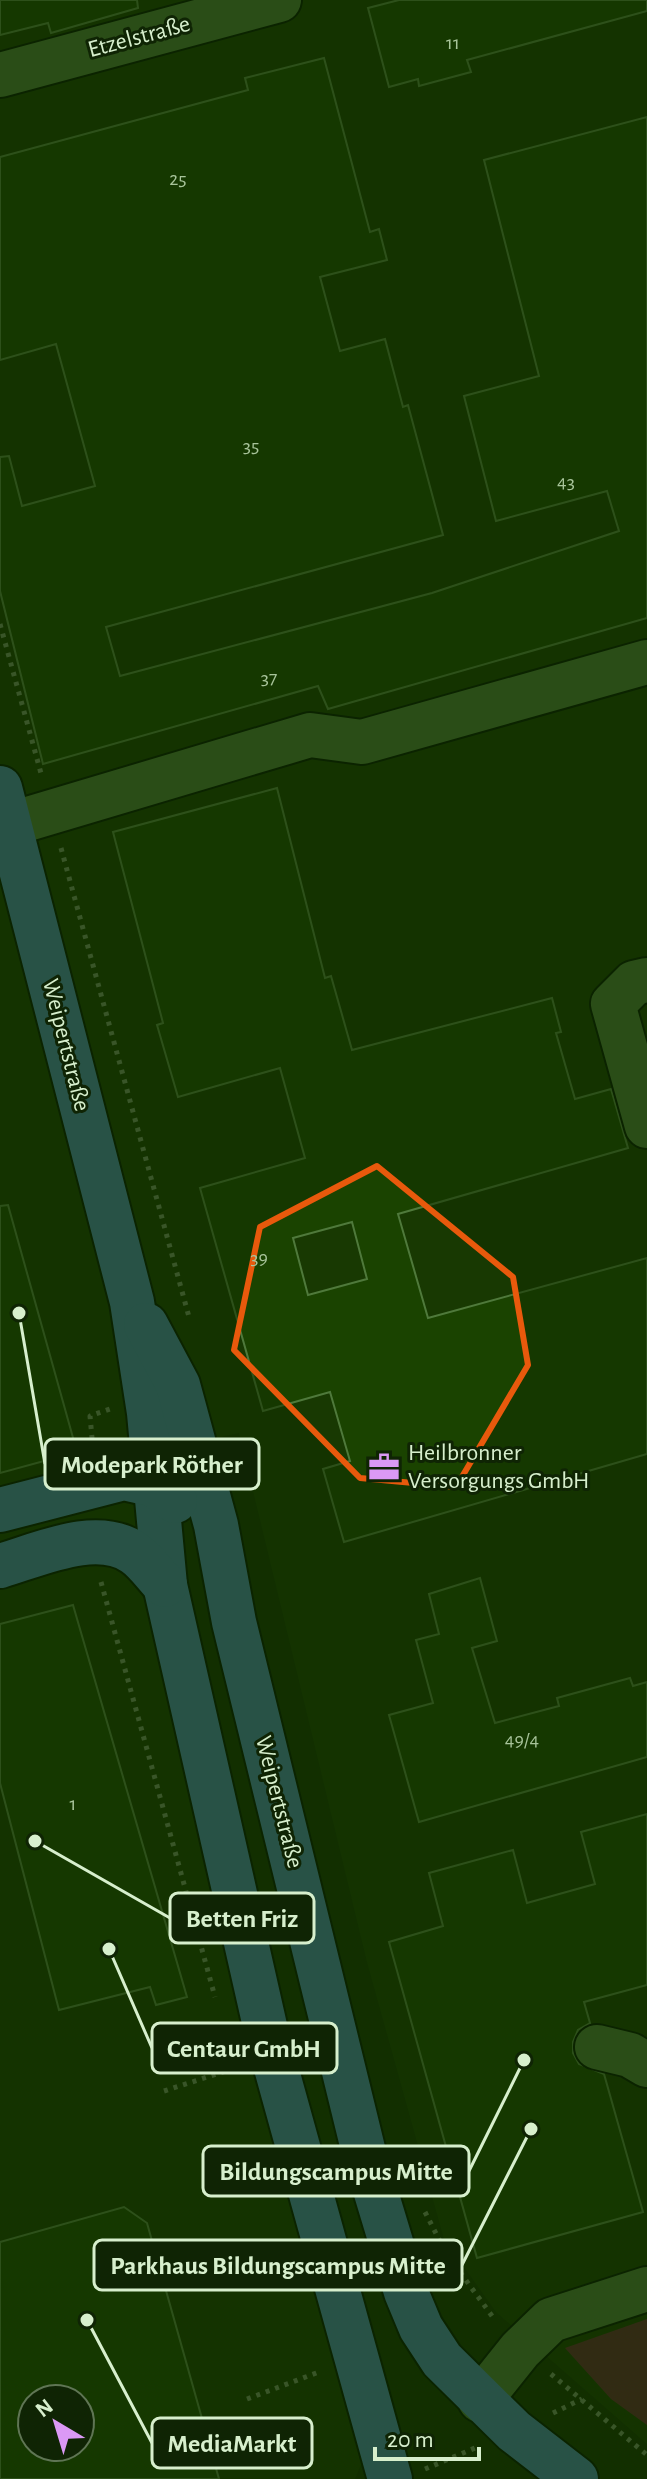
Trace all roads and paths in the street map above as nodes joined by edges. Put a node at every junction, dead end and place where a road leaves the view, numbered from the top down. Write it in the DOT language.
graph roads {
  1 [pos="279,0"];
  2 [pos="0,75"];
  3 [pos="0,624"];
  4 [pos="647,662"];
  5 [pos="21,809"];
  6 [pos="647,980"];
  7 [pos="647,1126"];
  8 [pos="132,1302"];
  9 [pos="192,1330"];
  10 [pos="155,1485"];
  11 [pos="0,1510"];
  12 [pos="0,1566"];
  13 [pos="225,1584"];
  14 [pos="165,1585"];
  15 [pos="597,2047"];
  16 [pos="647,2065"];
  17 [pos="235,2068"];
  18 [pos="164,2091"];
  19 [pos="420,2201"];
  20 [pos="647,2289"];
  21 [pos="520,2350"];
  22 [pos="320,2371"];
  23 [pos="247,2399"];
  24 [pos="480,2400"];
  25 [pos="647,2455"];
  26 [pos="390,2479"];
  27 [pos="576,2479"];
  1 -- 2 [label="street, Etzelstraße"];
  3 -- 5 [label="path"];
  4 -- 5 [label="street"];
  5 -- 8 [label="main road, Weipertstraße"];
  5 -- 9 [label="path"];
  6 -- 7 [label="street"];
  8 -- 10 [label="main road, Weipertstraße"];
  8 -- 13 [label="main road, Weipertstraße"];
  10 -- 11 [label="main road"];
  10 -- 13 [label="main road"];
  10 -- 14 [label="main road, Weipertstraße"];
  12 -- 14 [label="main road"];
  13 -- 24 [label="main road, Weipertstraße"];
  14 -- 26 [label="main road, Weipertstraße"];
  15 -- 16 [label="street"];
  17 -- 18 [label="path"];
  19 -- 21 [label="path"];
  20 -- 21 [label="street"];
  21 -- 24 [label="street"];
  21 -- 25 [label="path"];
  22 -- 23 [label="path"];
  24 -- 27 [label="main road, Weipertstraße"];
}
